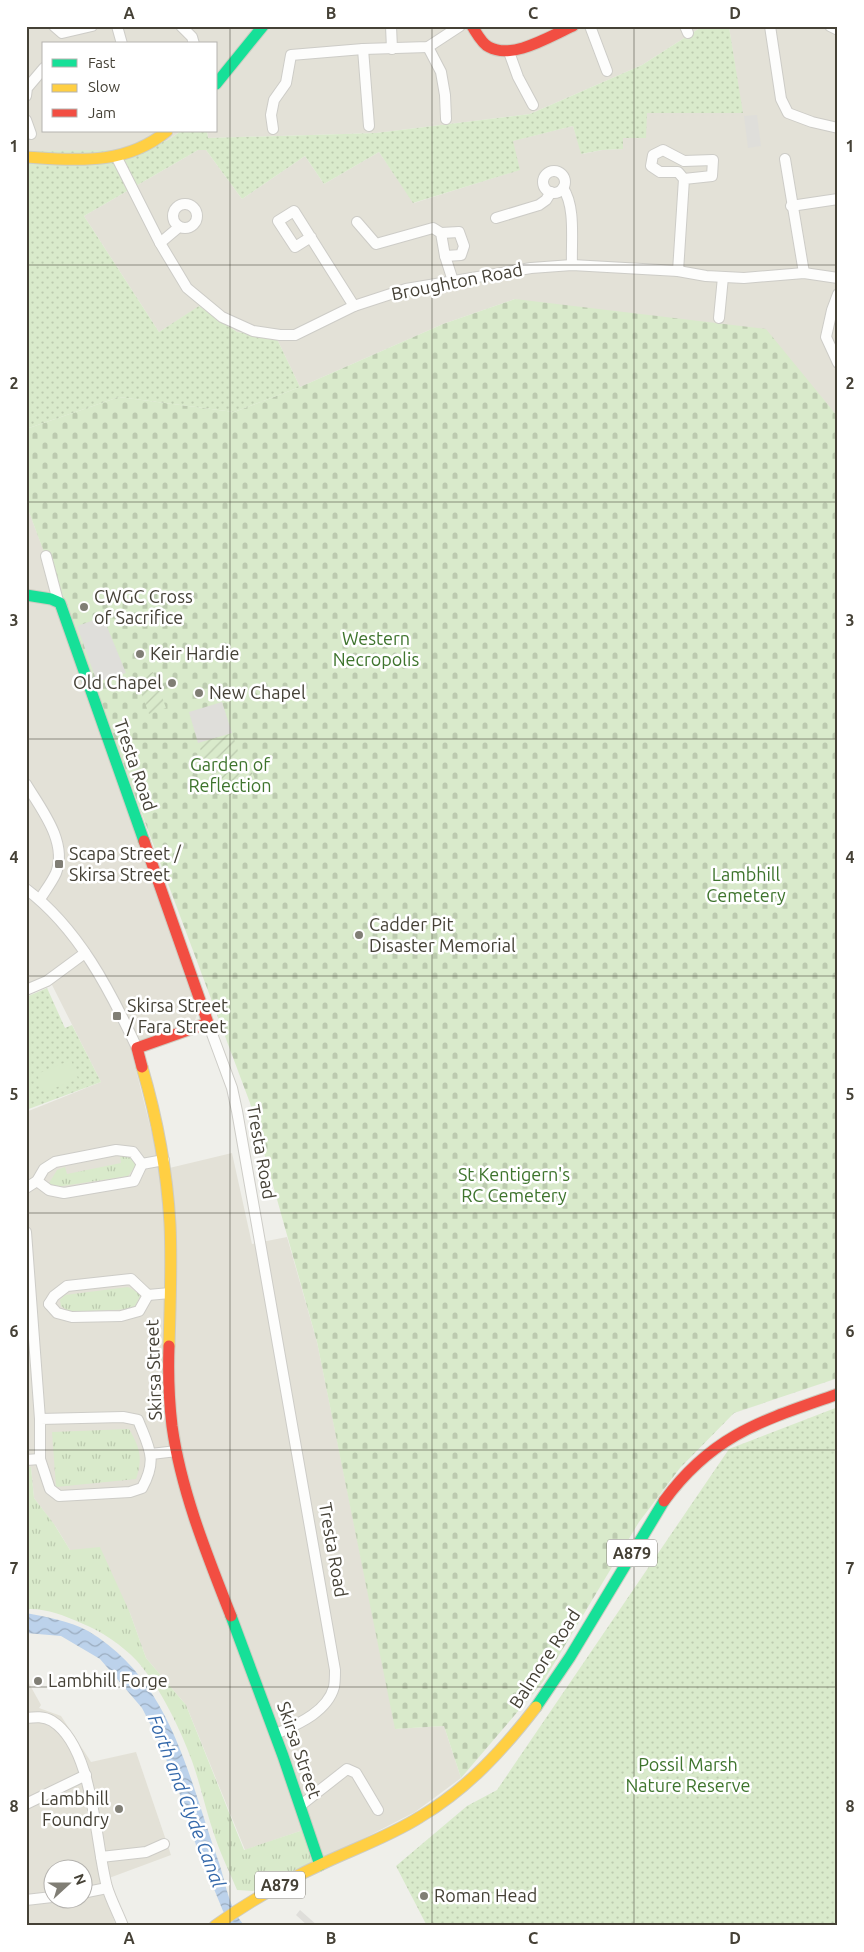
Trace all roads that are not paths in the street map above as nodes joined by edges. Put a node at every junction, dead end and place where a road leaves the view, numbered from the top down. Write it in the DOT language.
graph roads {
  1 [pos="54,26"];
  2 [pos="92,26"];
  3 [pos="117,26"];
  4 [pos="181,26"];
  5 [pos="263,26"];
  6 [pos="391,26"];
  7 [pos="460,26"];
  8 [pos="472,26"];
  9 [pos="573,26"];
  10 [pos="590,26"];
  11 [pos="770,26"];
  12 [pos="830,26"];
  13 [pos="838,30"];
  14 [pos="62,33"];
  15 [pos="59,42"];
  16 [pos="121,42"];
  17 [pos="193,42"];
  18 [pos="428,47"];
  19 [pos="363,49"];
  20 [pos="392,49"];
  21 [pos="509,52"];
  22 [pos="42,70"];
  23 [pos="607,71"];
  24 [pos="218,82"];
  25 [pos="26,96"];
  26 [pos="533,105"];
  27 [pos="446,119"];
  28 [pos="26,120"];
  29 [pos="369,126"];
  30 [pos="838,128"];
  31 [pos="273,129"];
  32 [pos="166,132"];
  33 [pos="31,134"];
  34 [pos="116,156"];
  35 [pos="26,157"];
  36 [pos="785,159"];
  37 [pos="684,179"];
  38 [pos="563,188"];
  39 [pos="551,192"];
  40 [pos="838,199"];
  41 [pos="792,206"];
  42 [pos="496,218"];
  43 [pos="357,222"];
  44 [pos="179,227"];
  45 [pos="440,232"];
  46 [pos="311,237"];
  47 [pos="160,243"];
  48 [pos="445,256"];
  49 [pos="572,265"];
  50 [pos="678,271"];
  51 [pos="804,273"];
  52 [pos="723,277"];
  53 [pos="838,278"];
  54 [pos="453,281"];
  55 [pos="838,294"];
  56 [pos="354,306"];
  57 [pos="719,318"];
  58 [pos="838,363"];
  59 [pos="46,556"];
  60 [pos="26,595"];
  61 [pos="58,601"];
  62 [pos="26,784"];
  63 [pos="26,889"];
  64 [pos="40,900"];
  65 [pos="85,953"];
  66 [pos="26,990"];
  67 [pos="208,1023"];
  68 [pos="137,1048"];
  69 [pos="164,1160"];
  70 [pos="142,1164"];
  71 [pos="37,1181"];
  72 [pos="26,1188"];
  73 [pos="26,1232"];
  74 [pos="170,1293"];
  75 [pos="148,1295"];
  76 [pos="49,1304"];
  77 [pos="32,1305"];
  78 [pos="838,1394"];
  79 [pos="40,1418"];
  80 [pos="177,1451"];
  81 [pos="151,1454"];
  82 [pos="40,1459"];
  83 [pos="26,1460"];
  84 [pos="26,1718"];
  85 [pos="276,1734"];
  86 [pos="86,1775"];
  87 [pos="26,1804"];
  88 [pos="301,1805"];
  89 [pos="378,1810"];
  90 [pos="164,1844"];
  91 [pos="101,1857"];
  92 [pos="320,1865"];
  93 [pos="107,1888"];
  94 [pos="92,1891"];
  95 [pos="42,1898"];
  96 [pos="26,1900"];
  97 [pos="123,1926"];
  98 [pos="215,1926"];
  1 -- 14 [label="street"];
  2 -- 14 [label="street"];
  3 -- 16 [label="street"];
  4 -- 17 [label="street"];
  5 -- 24 [label="street"];
  6 -- 20 [label="street"];
  7 -- 18 [label="street"];
  8 -- 21 [label="street"];
  9 -- 21 [label="street"];
  10 -- 23 [label="street"];
  11 -- 30 [label="street"];
  12 -- 13 [label="street"];
  14 -- 15 [label="street"];
  18 -- 20 [label="street"];
  18 -- 27 [label="street"];
  19 -- 20 [label="street"];
  19 -- 29 [label="street"];
  19 -- 31 [label="street"];
  21 -- 26 [label="street"];
  22 -- 25 [label="street"];
  28 -- 33 [label="street"];
  32 -- 34 [label="street"];
  34 -- 35 [label="street"];
  34 -- 47 [label="street, Broughton Road"];
  36 -- 41 [label="street"];
  37 -- 37 [label="street"];
  37 -- 50 [label="street"];
  38 -- 39 [label="street"];
  38 -- 39 [label="street"];
  38 -- 49 [label="street"];
  39 -- 42 [label="street"];
  40 -- 41 [label="street"];
  41 -- 51 [label="street"];
  43 -- 45 [label="street"];
  44 -- 47 [label="street"];
  45 -- 48 [label="street"];
  45 -- 48 [label="street"];
  46 -- 56 [label="street"];
  47 -- 56 [label="street, Broughton Road"];
  48 -- 54 [label="street"];
  49 -- 50 [label="street, Broughton Road"];
  49 -- 54 [label="street, Broughton Road"];
  50 -- 52 [label="street, Broughton Road"];
  51 -- 52 [label="street, Broughton Road"];
  51 -- 53 [label="street, Broughton Road"];
  52 -- 57 [label="street"];
  54 -- 56 [label="street, Broughton Road"];
  55 -- 58 [label="street"];
  59 -- 61 [label="street"];
  60 -- 61 [label="street"];
  61 -- 67 [label="street, Tresta Road"];
  62 -- 64 [label="street"];
  63 -- 64 [label="street, Skirsa Street"];
  64 -- 65 [label="street, Skirsa Street"];
  65 -- 66 [label="street"];
  65 -- 68 [label="street, Skirsa Street"];
  67 -- 68 [label="street"];
  67 -- 85 [label="street, Tresta Road"];
  68 -- 69 [label="street, Skirsa Street"];
  69 -- 70 [label="street"];
  69 -- 74 [label="street, Skirsa Street"];
  70 -- 71 [label="street"];
  70 -- 71 [label="street"];
  71 -- 72 [label="street"];
  73 -- 77 [label="street"];
  74 -- 75 [label="street"];
  74 -- 80 [label="street, Skirsa Street"];
  75 -- 76 [label="street"];
  75 -- 76 [label="street"];
  76 -- 77 [label="street"];
  77 -- 79 [label="street"];
  78 -- 92 [label="street, Balmore Road / A879"];
  79 -- 81 [label="street"];
  79 -- 82 [label="street"];
  80 -- 81 [label="street"];
  80 -- 85 [label="street, Skirsa Street"];
  81 -- 82 [label="street"];
  82 -- 83 [label="street"];
  84 -- 86 [label="street"];
  85 -- 88 [label="street, Skirsa Street"];
  86 -- 87 [label="street"];
  86 -- 91 [label="street"];
  88 -- 89 [label="street"];
  88 -- 92 [label="street, Skirsa Street"];
  90 -- 91 [label="street"];
  91 -- 93 [label="street"];
  92 -- 98 [label="street, Balmore Road / A879"];
  93 -- 94 [label="street"];
  93 -- 97 [label="street"];
  95 -- 96 [label="street"];
}
